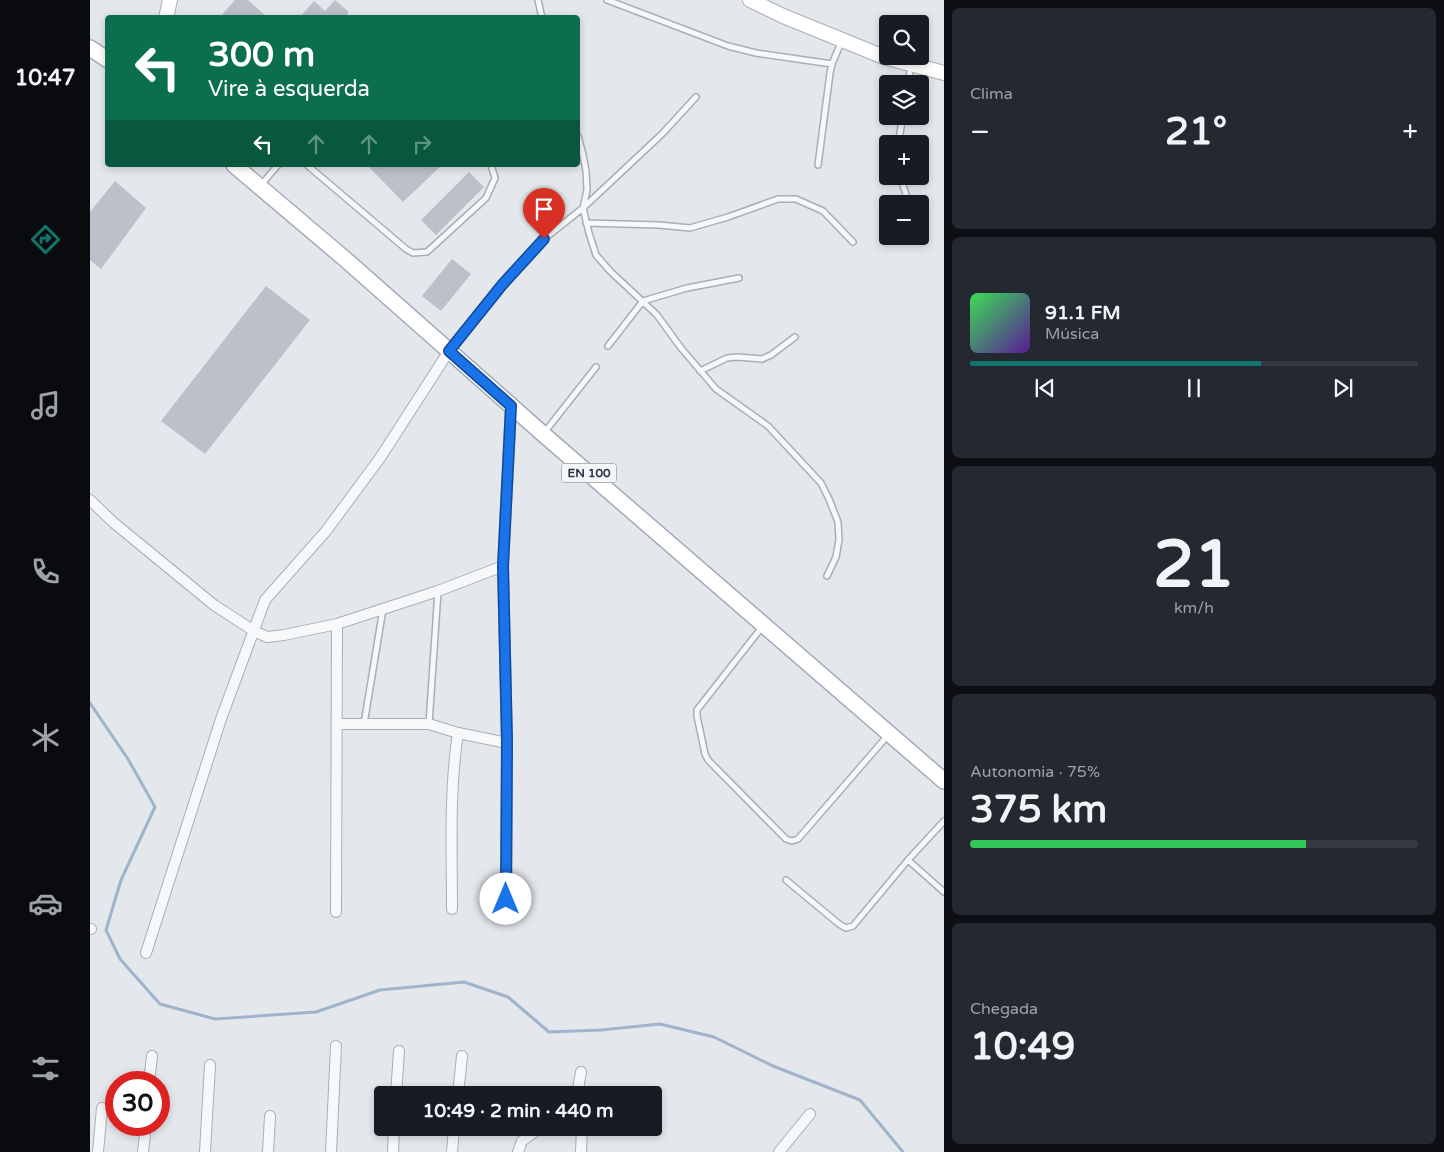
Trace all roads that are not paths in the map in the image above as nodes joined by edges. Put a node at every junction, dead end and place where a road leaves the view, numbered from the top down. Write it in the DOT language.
graph roads {
  1 [pos="170,0"];
  2 [pos="538,0"];
  3 [pos="606,0"];
  4 [pos="750,0"];
  5 [pos="167,15"];
  6 [pos="541,15"];
  7 [pos="842,40"];
  8 [pos="90,48"];
  9 [pos="879,55"];
  10 [pos="105,58"];
  11 [pos="832,64"];
  12 [pos="915,65"];
  13 [pos="944,73"];
  14 [pos="696,96"];
  15 [pos="580,142"];
  16 [pos="818,165"];
  17 [pos="236,167"];
  18 [pos="276,167"];
  19 [pos="309,167"];
  20 [pos="492,167"];
  21 [pos="259,188"];
  22 [pos="583,208"];
  23 [pos="586,223"];
  24 [pos="853,242"];
  25 [pos="739,278"];
  26 [pos="643,301"];
  27 [pos="795,337"];
  28 [pos="608,346"];
  29 [pos="449,351"];
  30 [pos="596,367"];
  31 [pos="700,371"];
  32 [pos="511,406"];
  33 [pos="544,434"];
  34 [pos="90,500"];
  35 [pos="503,566"];
  36 [pos="827,576"];
  37 [pos="438,591"];
  38 [pos="384,609"];
  39 [pos="337,624"];
  40 [pos="763,625"];
  41 [pos="254,631"];
  42 [pos="337,724"];
  43 [pos="364,724"];
  44 [pos="429,724"];
  45 [pos="458,733"];
  46 [pos="890,734"];
  47 [pos="507,742"];
  48 [pos="944,781"];
  49 [pos="944,821"];
  50 [pos="908,860"];
  51 [pos="786,880"];
  52 [pos="944,892"];
  53 [pos="506,899"];
  54 [pos="452,909"];
  55 [pos="336,912"];
  56 [pos="146,953"];
  57 [pos="336,1046"];
  58 [pos="399,1050"];
  59 [pos="152,1056"];
  60 [pos="462,1056"];
  61 [pos="210,1065"];
  62 [pos="150,1071"];
  63 [pos="581,1072"];
  64 [pos="397,1086"];
  65 [pos="459,1086"];
  66 [pos="579,1086"];
  67 [pos="102,1108"];
  68 [pos="810,1114"];
  69 [pos="270,1116"];
  70 [pos="145,1136"];
  71 [pos="394,1136"];
  72 [pos="453,1136"];
  73 [pos="528,1136"];
  74 [pos="582,1136"];
  75 [pos="98,1152"];
  76 [pos="143,1152"];
  77 [pos="205,1152"];
  78 [pos="268,1152"];
  79 [pos="331,1152"];
  80 [pos="393,1152"];
  81 [pos="452,1152"];
  82 [pos="518,1152"];
  83 [pos="581,1152"];
  84 [pos="779,1152"];
  1 -- 5 [label="street"];
  2 -- 6 [label="lane"];
  3 -- 11 [label="lane"];
  4 -- 7 [label="street"];
  7 -- 9 [label="street"];
  7 -- 11 [label="lane"];
  8 -- 10 [label="main road"];
  11 -- 16 [label="lane"];
  12 -- 13 [label="street"];
  14 -- 22 [label="lane"];
  15 -- 22 [label="lane"];
  17 -- 21 [label="main road, EN 100"];
  18 -- 21 [label="lane"];
  19 -- 20 [label="lane"];
  21 -- 29 [label="main road, EN 100"];
  22 -- 23 [label="lane"];
  22 -- 29 [label="lane"];
  23 -- 24 [label="lane"];
  23 -- 26 [label="lane"];
  25 -- 26 [label="lane"];
  26 -- 28 [label="lane"];
  26 -- 31 [label="lane"];
  27 -- 31 [label="lane"];
  29 -- 32 [label="main road, EN 100"];
  29 -- 41 [label="street"];
  30 -- 33 [label="lane"];
  31 -- 36 [label="lane"];
  32 -- 33 [label="main road, EN 100"];
  32 -- 35 [label="street"];
  33 -- 40 [label="main road, EN 100"];
  34 -- 41 [label="street"];
  35 -- 37 [label="street"];
  35 -- 47 [label="street"];
  37 -- 38 [label="street"];
  37 -- 44 [label="lane"];
  38 -- 39 [label="street"];
  38 -- 43 [label="lane"];
  39 -- 41 [label="street"];
  39 -- 42 [label="street"];
  40 -- 46 [label="main road, EN 100"];
  40 -- 46 [label="lane"];
  41 -- 56 [label="street"];
  42 -- 43 [label="street"];
  42 -- 55 [label="street"];
  43 -- 44 [label="street"];
  44 -- 45 [label="street"];
  45 -- 47 [label="street"];
  45 -- 54 [label="street"];
  46 -- 48 [label="main road, EN 100"];
  47 -- 53 [label="street"];
  49 -- 50 [label="lane"];
  50 -- 51 [label="lane"];
  50 -- 52 [label="lane"];
  57 -- 79 [label="street"];
  58 -- 64 [label="street"];
  59 -- 62 [label="street"];
  60 -- 65 [label="street"];
  61 -- 77 [label="street"];
  63 -- 66 [label="street"];
  67 -- 75 [label="street"];
  68 -- 84 [label="street"];
  69 -- 78 [label="street"];
  70 -- 76 [label="street"];
  71 -- 80 [label="street"];
  72 -- 81 [label="street"];
  73 -- 82 [label="street"];
  74 -- 83 [label="street"];
}
